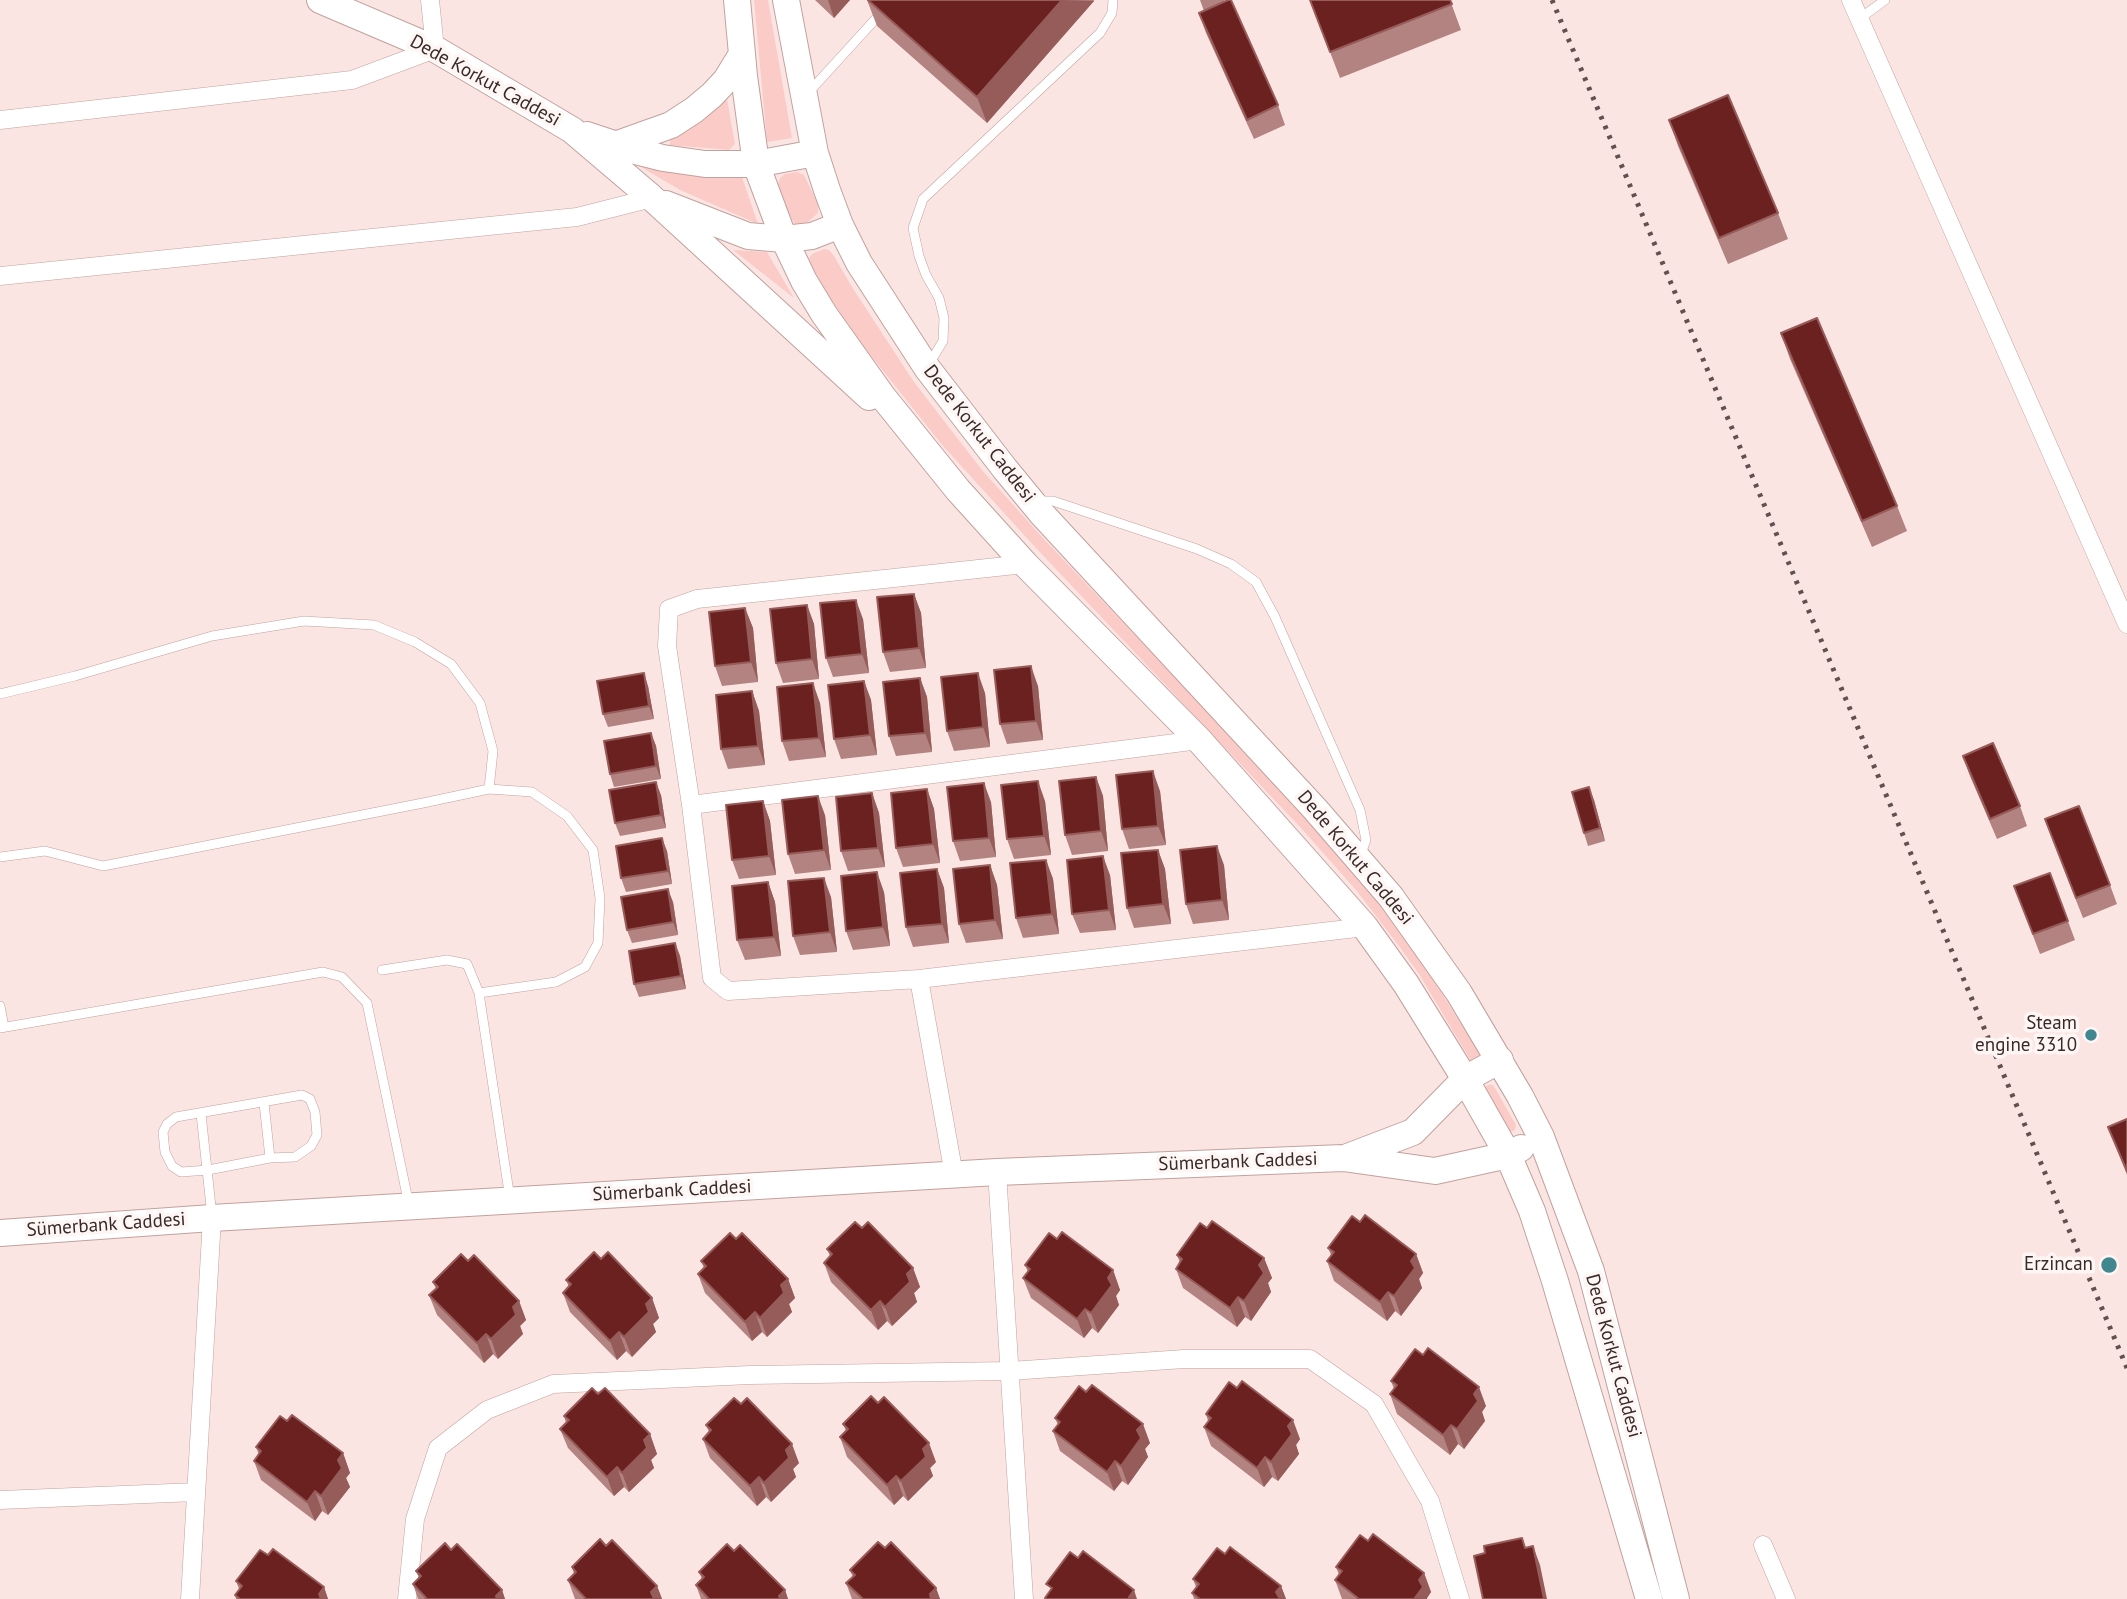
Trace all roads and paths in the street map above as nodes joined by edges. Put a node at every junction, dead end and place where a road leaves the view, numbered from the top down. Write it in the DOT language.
graph roads {
  1 [pos="320,0"];
  2 [pos="430,0"];
  3 [pos="737,0"];
  4 [pos="786,0"];
  5 [pos="892,0"];
  6 [pos="1113,0"];
  7 [pos="1851,0"];
  8 [pos="1885,0"];
  9 [pos="1859,19"];
  10 [pos="435,49"];
  11 [pos="742,54"];
  12 [pos="804,97"];
  13 [pos="0,120"];
  14 [pos="572,130"];
  15 [pos="615,145"];
  16 [pos="815,153"];
  17 [pos="756,164"];
  18 [pos="652,198"];
  19 [pos="840,225"];
  20 [pos="784,240"];
  21 [pos="0,276"];
  22 [pos="927,368"];
  23 [pos="916,440"];
  24 [pos="1031,500"];
  25 [pos="1025,564"];
  26 [pos="2127,624"];
  27 [pos="0,694"];
  28 [pos="1199,740"];
  29 [pos="489,789"];
  30 [pos="691,805"];
  31 [pos="0,857"];
  32 [pos="1359,859"];
  33 [pos="1365,926"];
  34 [pos="382,970"];
  35 [pos="919,979"];
  36 [pos="479,993"];
  37 [pos="0,1006"];
  38 [pos="2,1028"];
  39 [pos="1500,1060"];
  40 [pos="1465,1079"];
  41 [pos="264,1103"];
  42 [pos="201,1114"];
  43 [pos="1541,1137"];
  44 [pos="1508,1155"];
  45 [pos="270,1158"];
  46 [pos="1343,1158"];
  47 [pos="208,1170"];
  48 [pos="997,1172"];
  49 [pos="954,1175"];
  50 [pos="510,1201"];
  51 [pos="409,1207"];
  52 [pos="212,1218"];
  53 [pos="0,1233"];
  54 [pos="1010,1371"];
  55 [pos="196,1492"];
  56 [pos="0,1500"];
  57 [pos="1763,1545"];
  58 [pos="190,1599"];
  59 [pos="407,1599"];
  60 [pos="1024,1599"];
  61 [pos="1460,1599"];
  62 [pos="1648,1599"];
  63 [pos="1676,1599"];
  64 [pos="1786,1599"];
  1 -- 10 [label="main road, Dede Korkut Caddesi"];
  2 -- 10 [label="street"];
  3 -- 11 [label="main road"];
  4 -- 12 [label="main road"];
  5 -- 12 [label="lane"];
  6 -- 22 [label="lane"];
  7 -- 9 [label="street"];
  8 -- 9 [label="lane"];
  9 -- 26 [label="street"];
  10 -- 13 [label="street"];
  10 -- 14 [label="main road, Dede Korkut Caddesi"];
  11 -- 15 [label="main road"];
  11 -- 17 [label="main road"];
  12 -- 16 [label="main road"];
  14 -- 15 [label="main road, Dede Korkut Caddesi"];
  14 -- 18 [label="main road, Dede Korkut Caddesi"];
  15 -- 17 [label="main road, Dede Korkut Caddesi"];
  16 -- 17 [label="main road, Dede Korkut Caddesi"];
  16 -- 19 [label="main road, Dede Korkut Caddesi"];
  17 -- 20 [label="main road, Dede Korkut Caddesi"];
  18 -- 20 [label="main road, Dede Korkut Caddesi"];
  18 -- 21 [label="street"];
  18 -- 23 [label="main road, Dede Korkut Caddesi"];
  19 -- 20 [label="main road, Dede Korkut Caddesi"];
  19 -- 22 [label="main road, Dede Korkut Caddesi"];
  20 -- 23 [label="main road, Dede Korkut Caddesi"];
  22 -- 24 [label="main road, Dede Korkut Caddesi"];
  23 -- 25 [label="main road, Dede Korkut Caddesi"];
  24 -- 32 [label="main road, Dede Korkut Caddesi"];
  24 -- 32 [label="lane"];
  25 -- 28 [label="main road, Dede Korkut Caddesi"];
  25 -- 30 [label="street"];
  27 -- 29 [label="lane"];
  28 -- 30 [label="street"];
  28 -- 33 [label="main road, Dede Korkut Caddesi"];
  29 -- 31 [label="lane"];
  29 -- 36 [label="lane"];
  30 -- 35 [label="street"];
  32 -- 39 [label="main road, Dede Korkut Caddesi"];
  33 -- 35 [label="street"];
  33 -- 40 [label="main road, Dede Korkut Caddesi"];
  34 -- 36 [label="lane"];
  35 -- 49 [label="street"];
  36 -- 50 [label="lane"];
  37 -- 38 [label="lane"];
  38 -- 51 [label="lane"];
  39 -- 40 [label="main road"];
  39 -- 43 [label="main road, Dede Korkut Caddesi"];
  40 -- 44 [label="main road, Dede Korkut Caddesi"];
  40 -- 46 [label="main road"];
  41 -- 42 [label="lane"];
  41 -- 45 [label="lane"];
  41 -- 45 [label="lane"];
  42 -- 47 [label="lane"];
  42 -- 47 [label="lane"];
  43 -- 44 [label="main road"];
  43 -- 63 [label="main road, Dede Korkut Caddesi"];
  44 -- 46 [label="main road"];
  44 -- 62 [label="main road, Dede Korkut Caddesi"];
  45 -- 47 [label="lane"];
  46 -- 48 [label="main road, Sümerbank Caddesi"];
  47 -- 52 [label="lane"];
  48 -- 49 [label="main road, Sümerbank Caddesi"];
  48 -- 54 [label="street"];
  49 -- 50 [label="main road, Sümerbank Caddesi"];
  50 -- 51 [label="main road, Sümerbank Caddesi"];
  51 -- 52 [label="main road, Sümerbank Caddesi"];
  52 -- 53 [label="main road, Sümerbank Caddesi"];
  52 -- 55 [label="street"];
  54 -- 59 [label="street"];
  54 -- 60 [label="street"];
  54 -- 61 [label="street"];
  55 -- 56 [label="street"];
  55 -- 58 [label="street"];
  57 -- 64 [label="street"];
}
